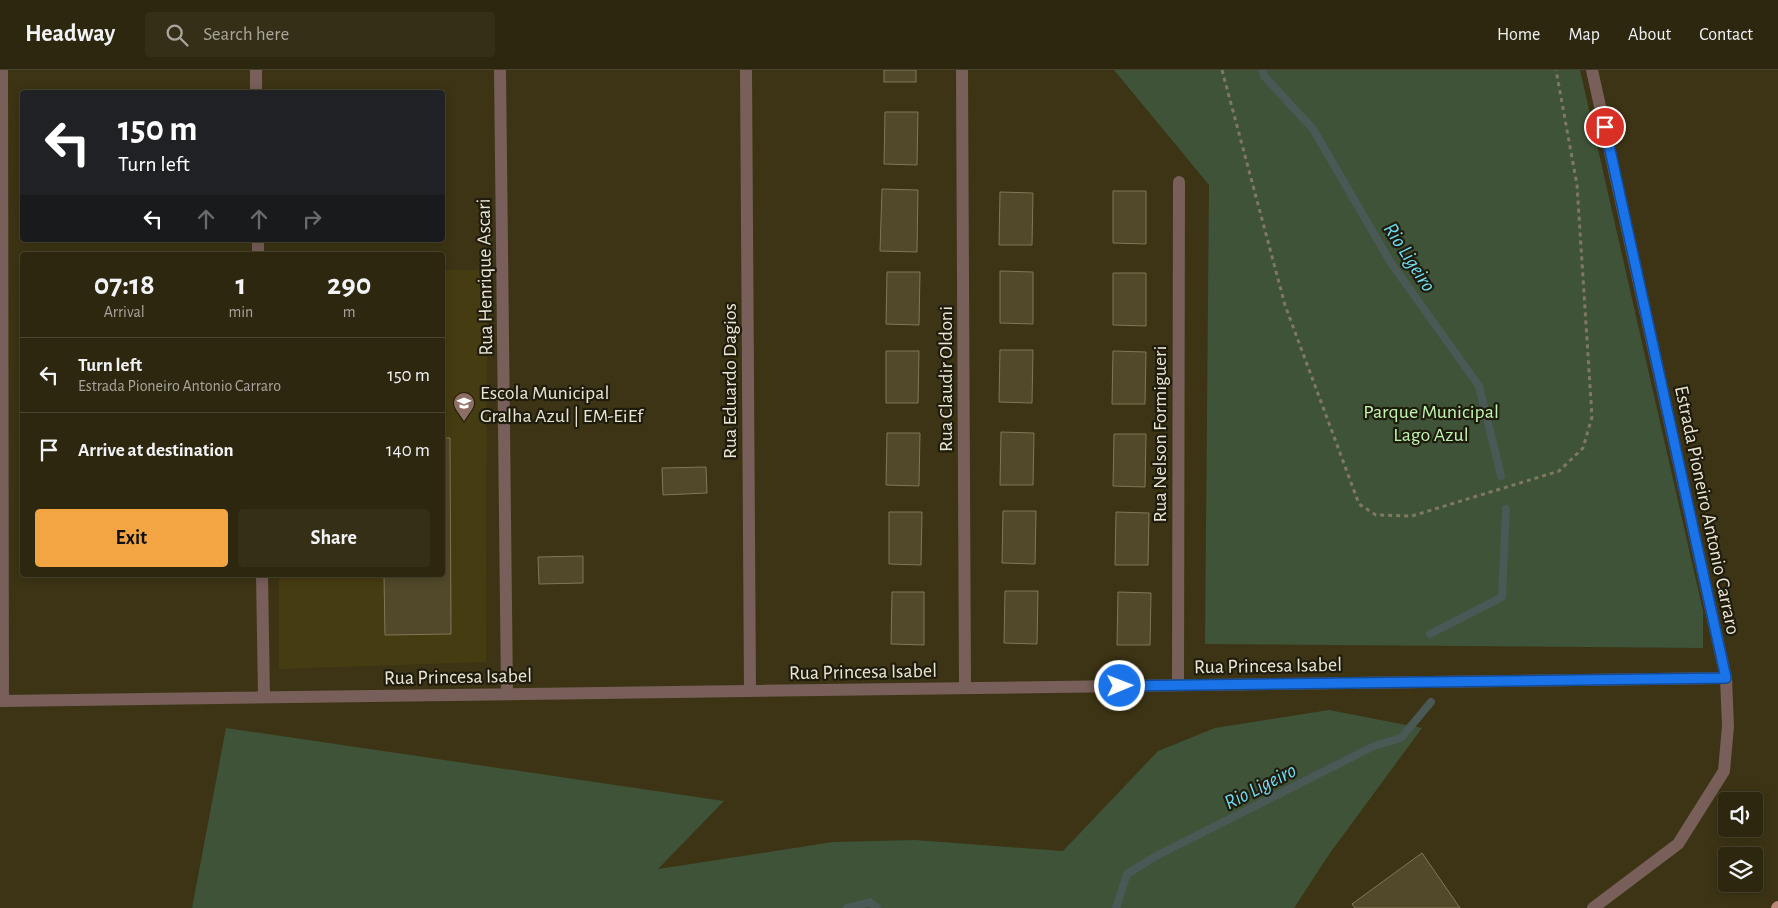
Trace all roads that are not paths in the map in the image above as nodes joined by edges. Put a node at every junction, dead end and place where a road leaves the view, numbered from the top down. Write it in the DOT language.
graph roads {
  1 [pos="2,70"];
  2 [pos="256,70"];
  3 [pos="500,70"];
  4 [pos="746,70"];
  5 [pos="962,70"];
  6 [pos="1592,70"];
  7 [pos="256,90"];
  8 [pos="1179,182"];
  9 [pos="262,577"];
  10 [pos="1726,678"];
  11 [pos="1178,685"];
  12 [pos="965,688"];
  13 [pos="750,691"];
  14 [pos="507,694"];
  15 [pos="264,697"];
  16 [pos="1,701"];
  17 [pos="1593,908"];
  1 -- 16 [label="street"];
  2 -- 7 [label="street"];
  3 -- 14 [label="street, Rua Henrique Ascari"];
  4 -- 13 [label="street, Rua Eduardo Dagios"];
  5 -- 12 [label="street, Rua Claudir Oldoni"];
  6 -- 10 [label="street, Estrada Pioneiro Antonio Carraro"];
  8 -- 11 [label="street, Rua Nelson Formigueri"];
  9 -- 15 [label="street"];
  10 -- 11 [label="street, Rua Princesa Isabel"];
  10 -- 17 [label="street, Estrada Pioneiro Antonio Carraro"];
  11 -- 12 [label="street, Rua Princesa Isabel"];
  12 -- 13 [label="street, Rua Princesa Isabel"];
  13 -- 14 [label="street, Rua Princesa Isabel"];
  14 -- 15 [label="street, Rua Princesa Isabel"];
  15 -- 16 [label="street, Rua Princesa Isabel"];
}
